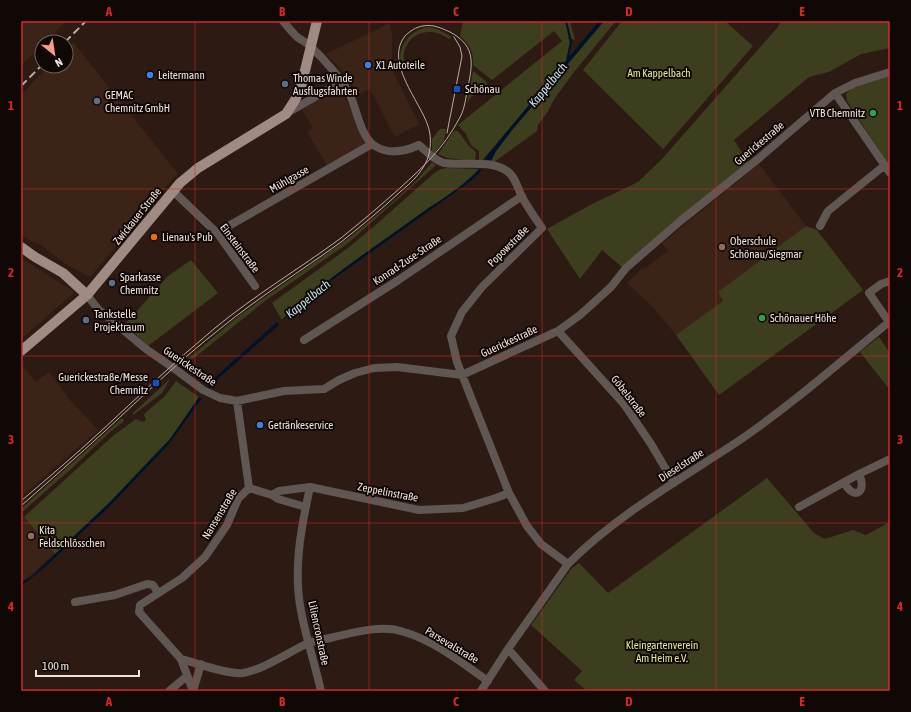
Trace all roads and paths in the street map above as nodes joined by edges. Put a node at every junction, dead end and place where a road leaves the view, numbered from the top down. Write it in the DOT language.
graph roads {
  1 [pos="283,21"];
  2 [pos="317,21"];
  3 [pos="310,46"];
  4 [pos="890,72"];
  5 [pos="342,82"];
  6 [pos="835,93"];
  7 [pos="286,114"];
  8 [pos="372,144"];
  9 [pos="885,165"];
  10 [pos="890,173"];
  11 [pos="173,190"];
  12 [pos="522,196"];
  13 [pos="820,226"];
  14 [pos="218,234"];
  15 [pos="21,247"];
  16 [pos="890,281"];
  17 [pos="255,286"];
  18 [pos="87,295"];
  19 [pos="889,322"];
  20 [pos="558,331"];
  21 [pos="304,340"];
  22 [pos="21,351"];
  23 [pos="462,375"];
  24 [pos="237,400"];
  25 [pos="890,459"];
  26 [pos="859,474"];
  27 [pos="844,482"];
  28 [pos="674,483"];
  29 [pos="310,487"];
  30 [pos="249,488"];
  31 [pos="509,493"];
  32 [pos="272,495"];
  33 [pos="306,507"];
  34 [pos="799,507"];
  35 [pos="568,564"];
  36 [pos="158,593"];
  37 [pos="74,602"];
  38 [pos="308,643"];
  39 [pos="508,649"];
  40 [pos="181,658"];
  41 [pos="201,664"];
  42 [pos="187,676"];
  43 [pos="488,681"];
  44 [pos="169,691"];
  45 [pos="193,691"];
  46 [pos="321,691"];
  47 [pos="481,691"];
  48 [pos="545,691"];
  1 -- 3 [label="street"];
  2 -- 3 [label="main road, Zwickauer Straße"];
  3 -- 5 [label="street"];
  3 -- 7 [label="main road, Zwickauer Straße"];
  4 -- 6 [label="street, Guerickestraße"];
  5 -- 7 [label="street, Zwickauer Straße"];
  5 -- 8 [label="street"];
  6 -- 9 [label="street"];
  6 -- 20 [label="street, Guerickestraße"];
  7 -- 11 [label="main road, Zwickauer Straße"];
  8 -- 12 [label="street, Popowstraße"];
  8 -- 14 [label="street, Mühlgasse"];
  9 -- 10 [label="street"];
  9 -- 13 [label="street"];
  11 -- 14 [label="street, Einsteinstraße"];
  11 -- 18 [label="main road, Zwickauer Straße"];
  12 -- 21 [label="street, Konrad-Zuse-Straße"];
  12 -- 23 [label="street, Popowstraße"];
  14 -- 17 [label="street, Einsteinstraße"];
  15 -- 18 [label="main road"];
  16 -- 19 [label="street, Dieselstraße"];
  18 -- 22 [label="main road, Zwickauer Straße"];
  18 -- 24 [label="street, Guerickestraße"];
  19 -- 28 [label="street, Dieselstraße"];
  20 -- 23 [label="street, Guerickestraße"];
  20 -- 28 [label="street, Göbelstraße"];
  23 -- 24 [label="street, Guerickestraße"];
  23 -- 31 [label="street, Popowstraße"];
  24 -- 30 [label="street, Nansenstraße"];
  25 -- 26 [label="street"];
  26 -- 27 [label="street"];
  26 -- 27 [label="street"];
  27 -- 34 [label="street"];
  28 -- 35 [label="street, Dieselstraße"];
  29 -- 31 [label="street, Zeppelinstraße"];
  29 -- 32 [label="street, Zeppelinstraße"];
  29 -- 33 [label="street"];
  30 -- 32 [label="street"];
  30 -- 36 [label="street, Nansenstraße"];
  31 -- 35 [label="street, Popowstraße"];
  32 -- 33 [label="street"];
  33 -- 38 [label="street, Liliencronstraße"];
  35 -- 39 [label="street, Dieselstraße"];
  36 -- 37 [label="street"];
  36 -- 40 [label="street, Nansenstraße"];
  38 -- 41 [label="street, Parsevalstraße"];
  38 -- 43 [label="street, Parsevalstraße"];
  38 -- 46 [label="street, Liliencronstraße"];
  39 -- 43 [label="street, Dieselstraße"];
  39 -- 48 [label="street"];
  40 -- 41 [label="street, Parsevalstraße"];
  40 -- 42 [label="street"];
  41 -- 45 [label="street"];
  42 -- 44 [label="street"];
  42 -- 45 [label="street"];
  43 -- 47 [label="street, Dieselstraße"];
}
